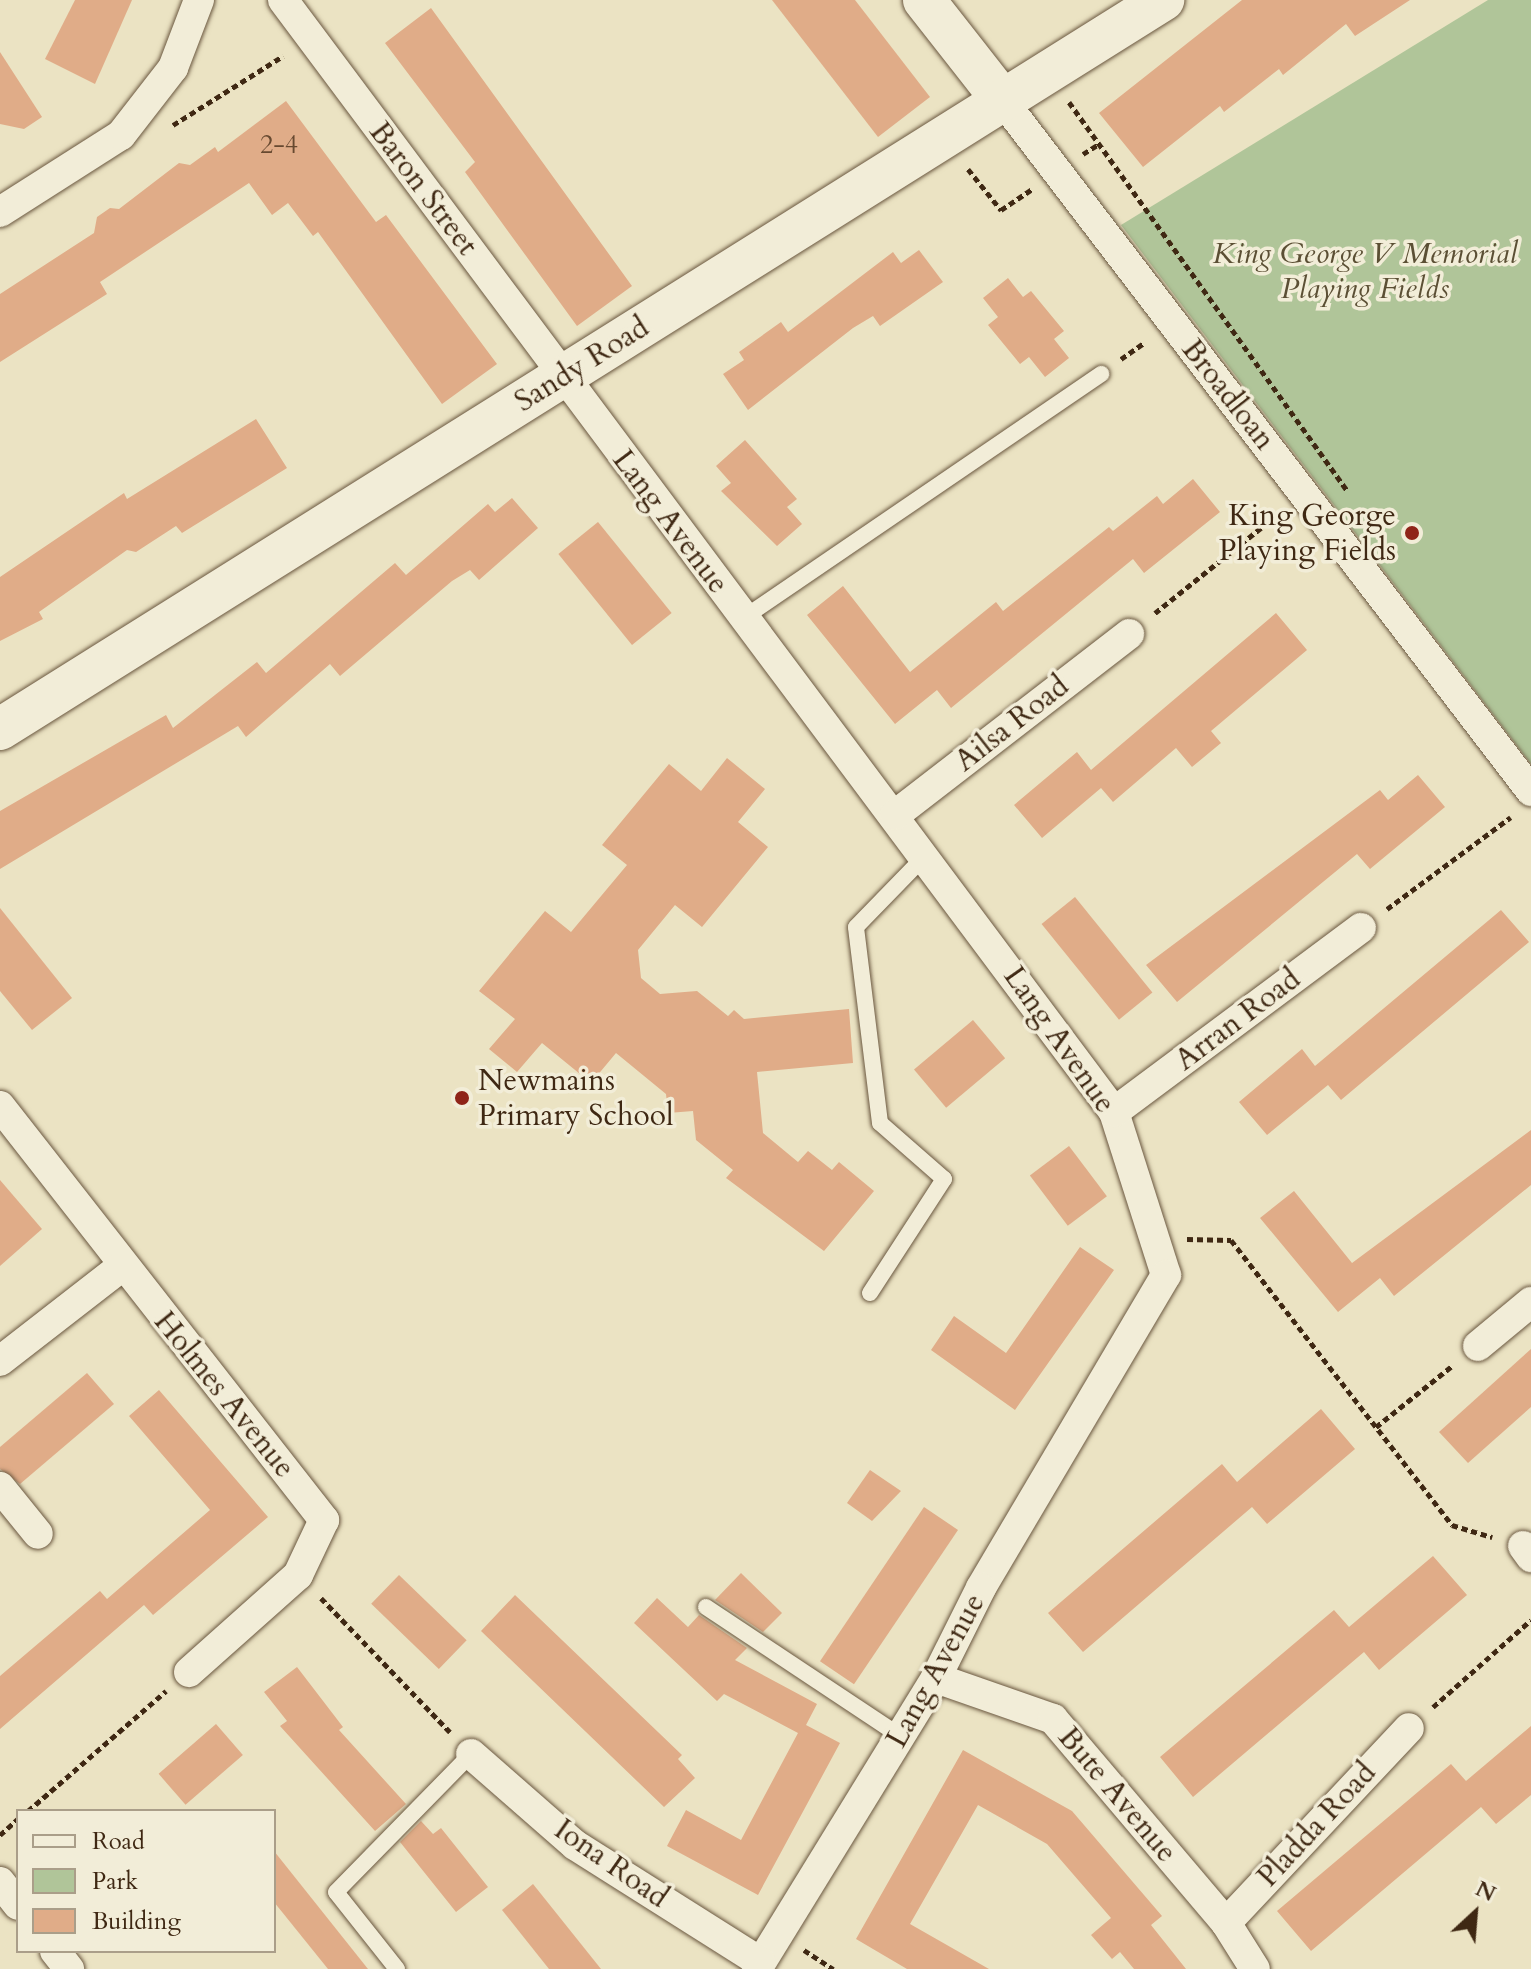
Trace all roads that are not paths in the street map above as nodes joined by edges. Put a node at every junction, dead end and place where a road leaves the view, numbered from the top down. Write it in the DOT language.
graph roads {
  1 [pos="199,0"];
  2 [pos="283,0"];
  3 [pos="924,0"];
  4 [pos="1163,0"];
  5 [pos="1000,97"];
  6 [pos="0,212"];
  7 [pos="1101,374"];
  8 [pos="563,377"];
  9 [pos="742,619"];
  10 [pos="1129,634"];
  11 [pos="0,729"];
  12 [pos="1525,801"];
  13 [pos="895,815"];
  14 [pos="925,856"];
  15 [pos="1361,928"];
  16 [pos="0,1106"];
  17 [pos="1114,1112"];
  18 [pos="121,1267"];
  19 [pos="870,1293"];
  20 [pos="1531,1302"];
  21 [pos="1478,1346"];
  22 [pos="0,1361"];
  23 [pos="0,1487"];
  24 [pos="38,1534"];
  25 [pos="706,1607"];
  26 [pos="189,1672"];
  27 [pos="936,1678"];
  28 [pos="1409,1728"];
  29 [pos="900,1736"];
  30 [pos="471,1754"];
  31 [pos="0,1882"];
  32 [pos="16,1902"];
  33 [pos="1226,1923"];
  34 [pos="57,1953"];
  35 [pos="758,1965"];
  36 [pos="69,1969"];
  37 [pos="397,1969"];
  38 [pos="1255,1969"];
  1 -- 6 [label="street"];
  2 -- 8 [label="street, Baron Street"];
  3 -- 5 [label="main road, Broadloan"];
  4 -- 5 [label="main road, Sandy Road"];
  5 -- 8 [label="main road, Sandy Road"];
  5 -- 12 [label="street, Broadloan"];
  7 -- 9 [label="lane"];
  8 -- 9 [label="street, Lang Avenue"];
  8 -- 11 [label="main road, Sandy Road"];
  9 -- 13 [label="street, Lang Avenue"];
  10 -- 13 [label="street, Ailsa Road"];
  13 -- 14 [label="street, Lang Avenue"];
  14 -- 17 [label="street, Lang Avenue"];
  14 -- 19 [label="lane"];
  15 -- 17 [label="street, Arran Road"];
  16 -- 18 [label="street, Holmes Avenue"];
  17 -- 27 [label="street, Lang Avenue"];
  18 -- 22 [label="street"];
  18 -- 26 [label="street, Holmes Avenue"];
  20 -- 21 [label="street"];
  23 -- 24 [label="street"];
  25 -- 29 [label="lane"];
  27 -- 29 [label="street, Lang Avenue"];
  27 -- 33 [label="street, Bute Avenue"];
  28 -- 33 [label="street, Pladda Road"];
  29 -- 35 [label="street, Lang Avenue"];
  30 -- 35 [label="street, Iona Road"];
  30 -- 37 [label="lane"];
  31 -- 32 [label="street"];
  33 -- 38 [label="street, Bute Avenue"];
  34 -- 36 [label="street"];
}
